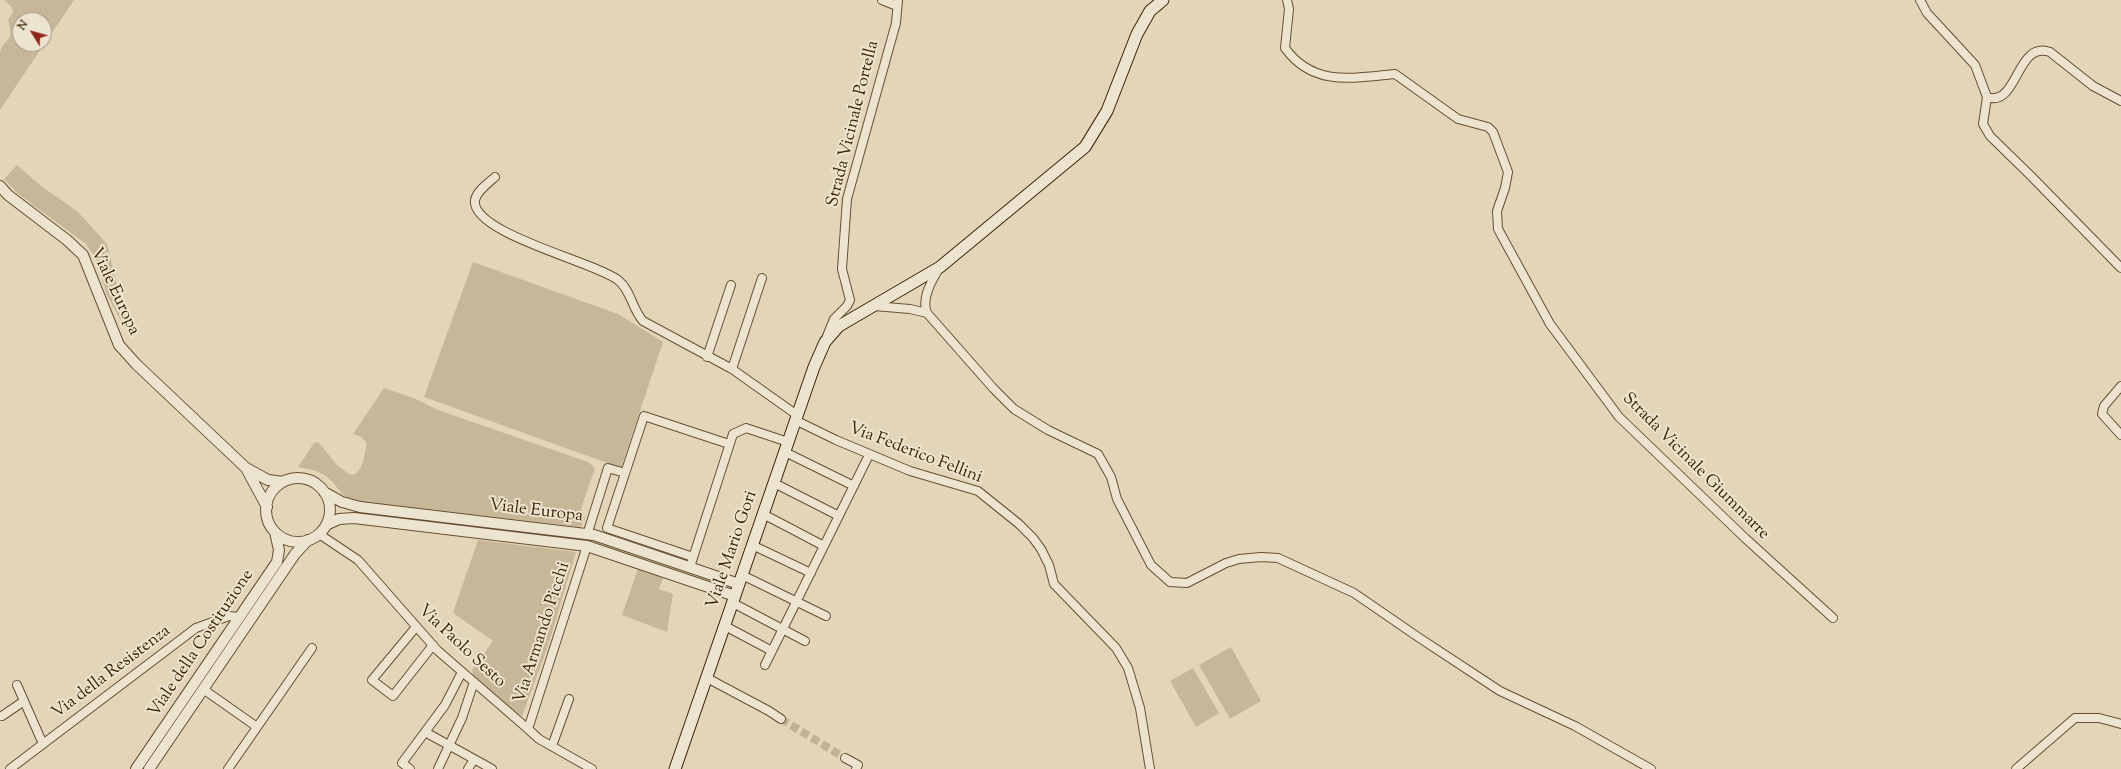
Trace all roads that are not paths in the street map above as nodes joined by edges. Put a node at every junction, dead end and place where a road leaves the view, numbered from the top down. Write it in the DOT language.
graph roads {
  1 [pos="882,0"];
  2 [pos="1163,0"];
  3 [pos="1287,0"];
  4 [pos="1920,0"];
  5 [pos="897,3"];
  6 [pos="1987,97"];
  7 [pos="2121,101"];
  8 [pos="495,177"];
  9 [pos="0,186"];
  10 [pos="940,267"];
  11 [pos="2121,268"];
  12 [pos="762,278"];
  13 [pos="731,285"];
  14 [pos="874,306"];
  15 [pos="927,313"];
  16 [pos="824,342"];
  17 [pos="707,357"];
  18 [pos="732,369"];
  19 [pos="2121,386"];
  20 [pos="796,417"];
  21 [pos="2121,435"];
  22 [pos="729,444"];
  23 [pos="786,447"];
  24 [pos="869,455"];
  25 [pos="246,468"];
  26 [pos="625,473"];
  27 [pos="283,482"];
  28 [pos="774,483"];
  29 [pos="854,486"];
  30 [pos="324,492"];
  31 [pos="267,507"];
  32 [pos="763,514"];
  33 [pos="839,516"];
  34 [pos="326,525"];
  35 [pos="275,532"];
  36 [pos="319,534"];
  37 [pos="587,535"];
  38 [pos="308,540"];
  39 [pos="752,545"];
  40 [pos="587,546"];
  41 [pos="824,546"];
  42 [pos="693,557"];
  43 [pos="690,567"];
  44 [pos="811,573"];
  45 [pos="741,579"];
  46 [pos="734,600"];
  47 [pos="797,602"];
  48 [pos="826,616"];
  49 [pos="239,617"];
  50 [pos="1833,618"];
  51 [pos="725,626"];
  52 [pos="416,627"];
  53 [pos="783,629"];
  54 [pos="805,641"];
  55 [pos="433,645"];
  56 [pos="312,648"];
  57 [pos="772,651"];
  58 [pos="765,665"];
  59 [pos="462,672"];
  60 [pos="707,678"];
  61 [pos="474,682"];
  62 [pos="17,685"];
  63 [pos="203,689"];
  64 [pos="569,699"];
  65 [pos="24,701"];
  66 [pos="2,716"];
  67 [pos="781,719"];
  68 [pos="2121,724"];
  69 [pos="257,727"];
  70 [pos="528,729"];
  71 [pos="425,732"];
  72 [pos="43,744"];
  73 [pos="449,746"];
  74 [pos="552,746"];
  75 [pos="844,758"];
  76 [pos="474,759"];
  77 [pos="857,767"];
  78 [pos="10,769"];
  79 [pos="136,769"];
  80 [pos="149,769"];
  81 [pos="228,769"];
  82 [pos="410,769"];
  83 [pos="438,769"];
  84 [pos="468,769"];
  85 [pos="492,769"];
  86 [pos="592,769"];
  87 [pos="675,769"];
  88 [pos="1150,769"];
  89 [pos="1651,769"];
  90 [pos="2016,769"];
  1 -- 5 [label="street"];
  2 -- 10 [label="main road"];
  3 -- 50 [label="street, Strada Vicinale Giummarre"];
  4 -- 6 [label="street"];
  5 -- 16 [label="street, Strada Vicinale Portella"];
  6 -- 7 [label="street"];
  6 -- 11 [label="street"];
  8 -- 17 [label="street, Via Federico Fellini"];
  9 -- 25 [label="street, Viale Europa"];
  10 -- 14 [label="main road"];
  10 -- 15 [label="street"];
  12 -- 18 [label="street"];
  13 -- 17 [label="street"];
  14 -- 15 [label="street"];
  14 -- 16 [label="main road"];
  15 -- 89 [label="street"];
  16 -- 20 [label="main road, Viale Mario Gori"];
  17 -- 18 [label="street, Via Federico Fellini"];
  18 -- 20 [label="street, Via Federico Fellini"];
  19 -- 21 [label="street"];
  20 -- 23 [label="main road, Viale Mario Gori"];
  20 -- 24 [label="street, Via Federico Fellini"];
  22 -- 23 [label="street"];
  22 -- 26 [label="street"];
  22 -- 42 [label="street"];
  23 -- 28 [label="main road, Viale Mario Gori"];
  23 -- 29 [label="street"];
  24 -- 29 [label="street"];
  24 -- 88 [label="street, Via Federico Fellini"];
  25 -- 27 [label="street, Viale Europa"];
  25 -- 31 [label="street, Viale Europa"];
  26 -- 37 [label="street"];
  26 -- 42 [label="street"];
  27 -- 30 [label="street"];
  27 -- 31 [label="street"];
  28 -- 32 [label="main road, Viale Mario Gori"];
  28 -- 33 [label="street"];
  29 -- 33 [label="street"];
  30 -- 34 [label="street"];
  30 -- 37 [label="street, Viale Europa"];
  31 -- 35 [label="street"];
  32 -- 39 [label="main road, Viale Mario Gori"];
  32 -- 41 [label="street"];
  33 -- 41 [label="street"];
  34 -- 36 [label="street"];
  34 -- 40 [label="street, Viale Europa"];
  35 -- 38 [label="street"];
  35 -- 49 [label="street, Viale della Costituzione"];
  36 -- 38 [label="street"];
  36 -- 52 [label="street, Via Paolo Sesto"];
  37 -- 43 [label="street, Viale Europa"];
  38 -- 63 [label="street, Viale della Costituzione"];
  39 -- 44 [label="street"];
  39 -- 45 [label="main road, Viale Mario Gori"];
  40 -- 46 [label="street, Viale Europa"];
  40 -- 70 [label="street, Via Armando Picchi"];
  41 -- 44 [label="street"];
  42 -- 43 [label="street"];
  43 -- 45 [label="street, Viale Europa"];
  44 -- 47 [label="street"];
  45 -- 46 [label="main road, Viale Mario Gori"];
  45 -- 47 [label="street"];
  46 -- 51 [label="main road, Viale Mario Gori"];
  46 -- 53 [label="street"];
  47 -- 48 [label="street"];
  47 -- 53 [label="street"];
  49 -- 72 [label="street, Via della Resistenza"];
  49 -- 79 [label="street, Viale della Costituzione"];
  51 -- 57 [label="street"];
  51 -- 60 [label="main road, Viale Mario Gori"];
  52 -- 55 [label="street, Via Paolo Sesto"];
  52 -- 55 [label="street"];
  53 -- 54 [label="street"];
  53 -- 57 [label="street"];
  55 -- 59 [label="street, Via Paolo Sesto"];
  56 -- 69 [label="street"];
  57 -- 58 [label="street"];
  59 -- 61 [label="street, Via Paolo Sesto"];
  59 -- 71 [label="street"];
  60 -- 67 [label="street"];
  60 -- 87 [label="main road, Viale Mario Gori"];
  61 -- 70 [label="street, Via Paolo Sesto"];
  61 -- 73 [label="street"];
  62 -- 65 [label="street"];
  63 -- 69 [label="street"];
  63 -- 80 [label="street, Viale della Costituzione"];
  64 -- 74 [label="street"];
  65 -- 66 [label="street"];
  65 -- 72 [label="street"];
  68 -- 90 [label="street"];
  69 -- 81 [label="street"];
  70 -- 74 [label="street, Via Paolo Sesto"];
  71 -- 73 [label="street"];
  71 -- 82 [label="street"];
  72 -- 78 [label="street, Via della Resistenza"];
  73 -- 76 [label="street"];
  73 -- 83 [label="street"];
  74 -- 86 [label="street, Via Paolo Sesto"];
  75 -- 77 [label="street"];
  76 -- 84 [label="street"];
  76 -- 85 [label="street"];
}
